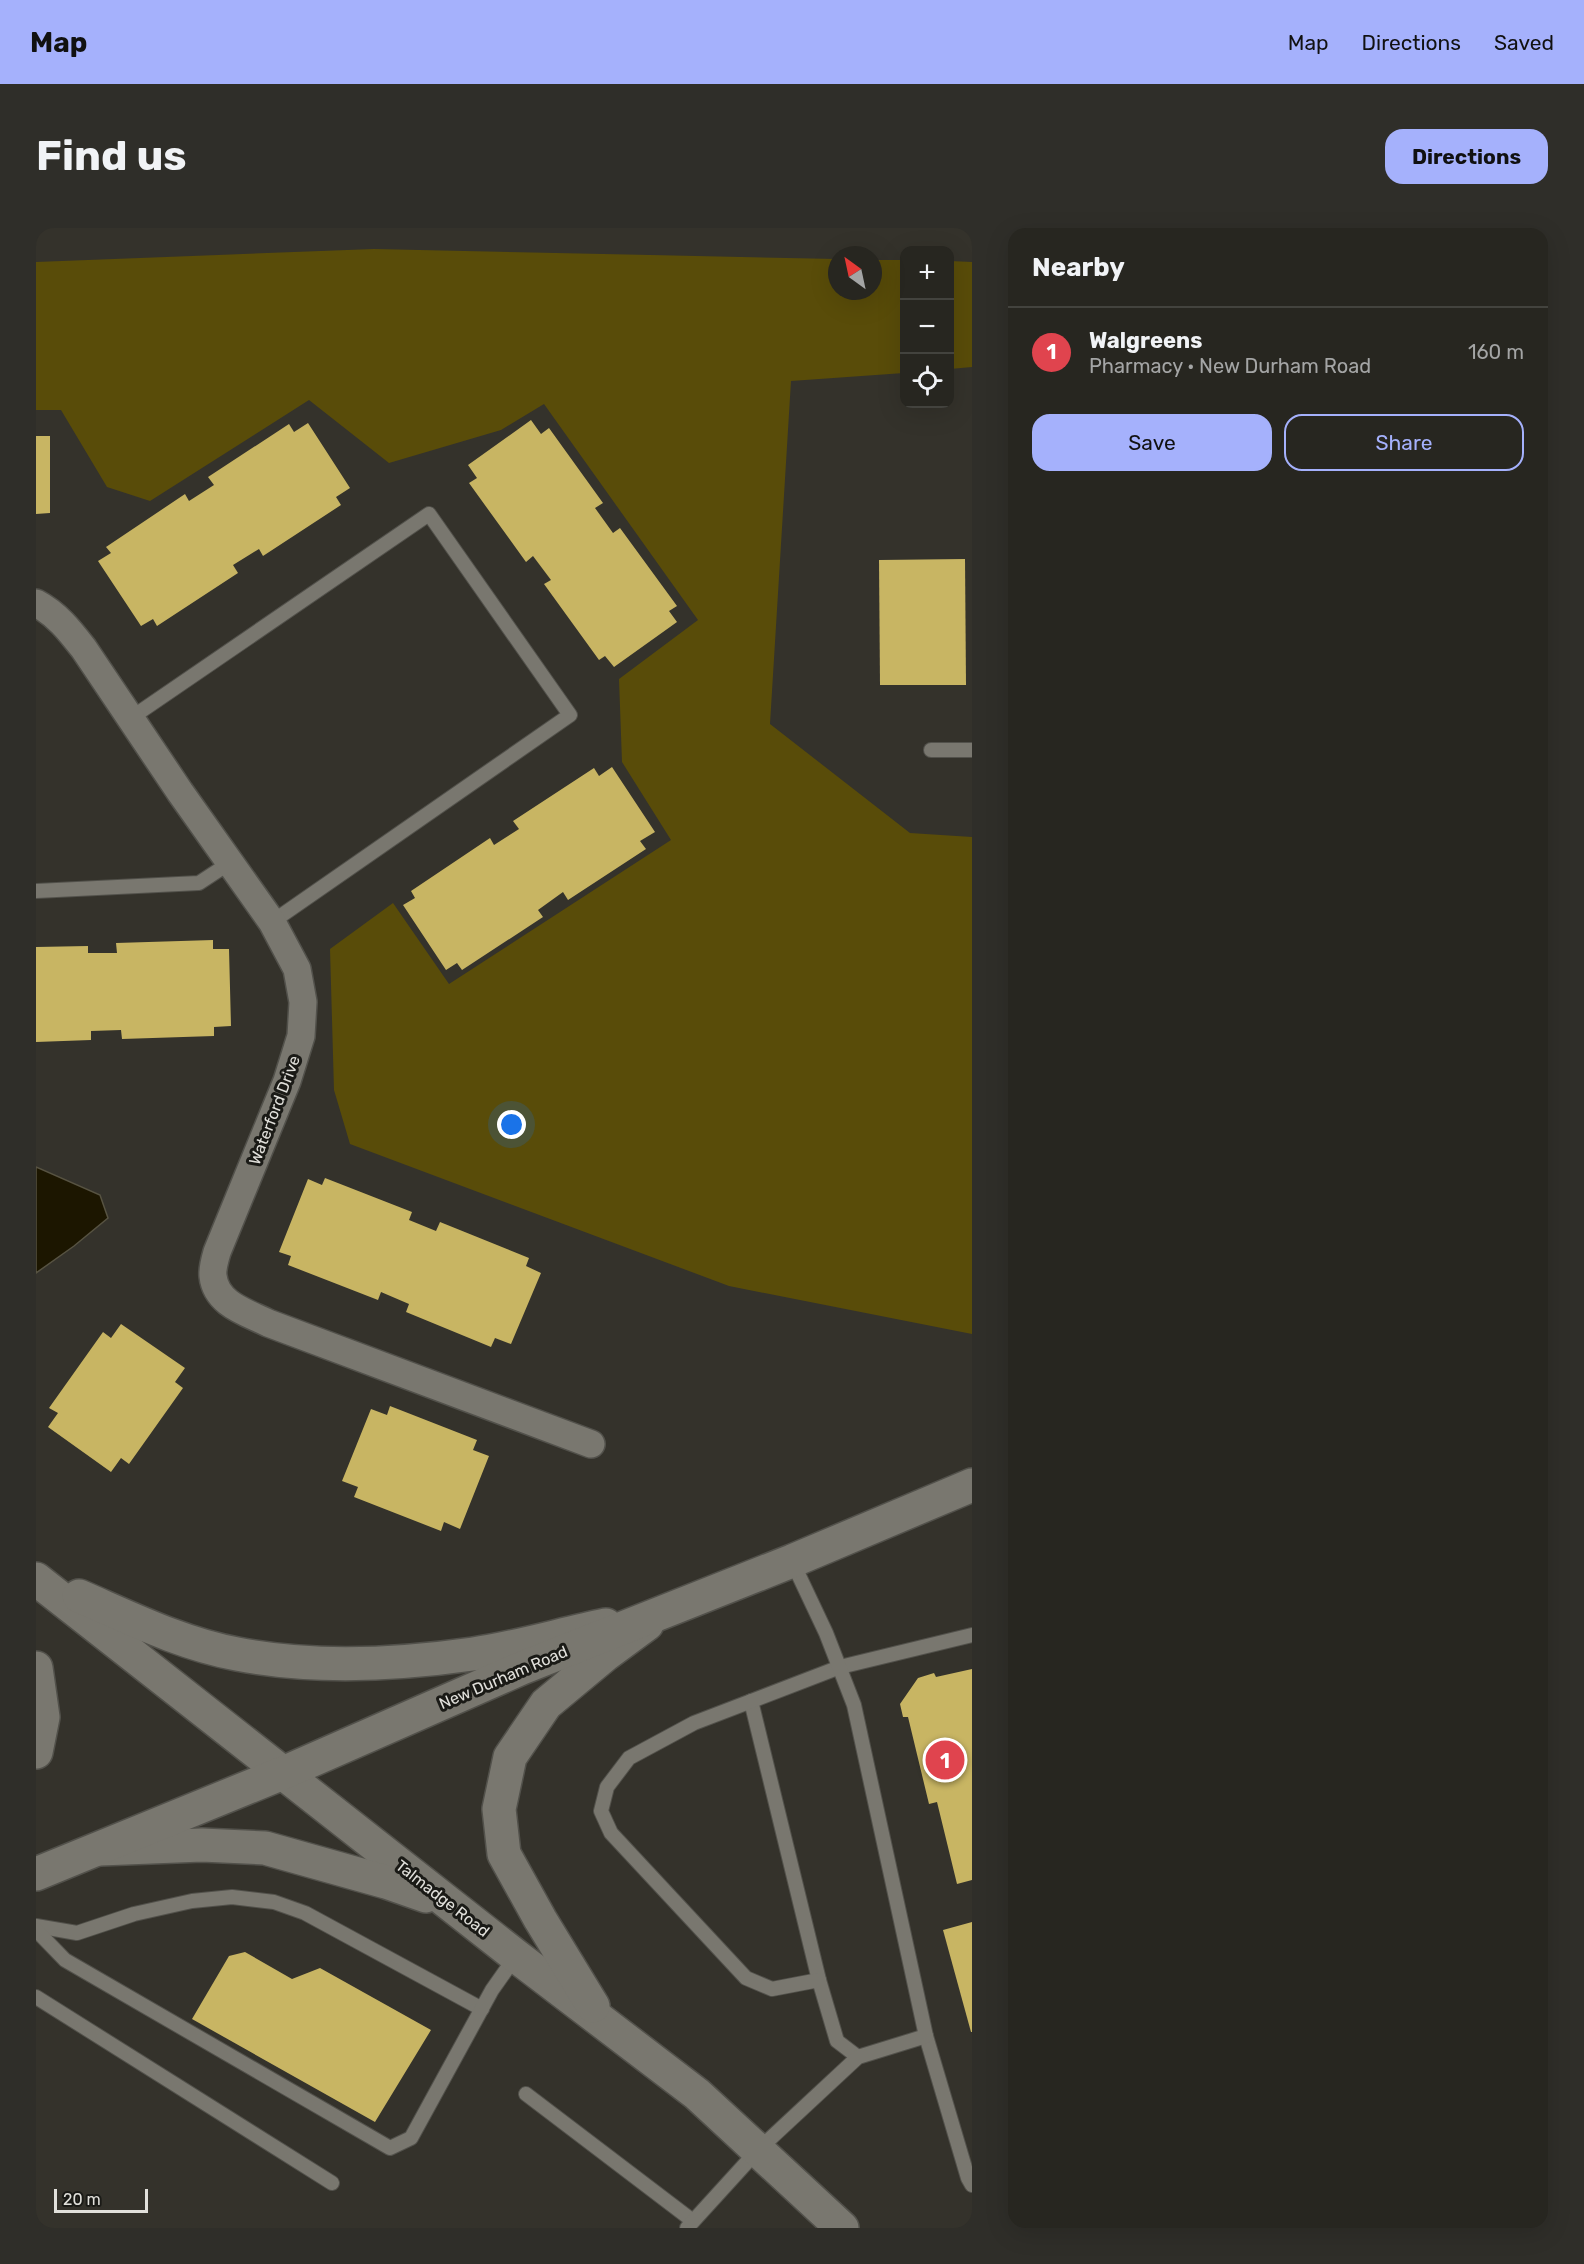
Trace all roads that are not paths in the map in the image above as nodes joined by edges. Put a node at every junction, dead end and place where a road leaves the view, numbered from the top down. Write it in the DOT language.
graph roads {
  1 [pos="36,603"];
  2 [pos="131,718"];
  3 [pos="931,750"];
  4 [pos="972,750"];
  5 [pos="231,862"];
  6 [pos="36,891"];
  7 [pos="272,922"];
  8 [pos="591,1444"];
  9 [pos="972,1485"];
  10 [pos="792,1561"];
  11 [pos="36,1578"];
  12 [pos="664,1612"];
  13 [pos="972,1635"];
  14 [pos="840,1667"];
  15 [pos="36,1668"];
  16 [pos="751,1701"];
  17 [pos="36,1752"];
  18 [pos="283,1773"];
  19 [pos="96,1850"];
  20 [pos="36,1874"];
  21 [pos="451,1905"];
  22 [pos="36,1926"];
  23 [pos="36,1930"];
  24 [pos="516,1956"];
  25 [pos="819,1980"];
  26 [pos="36,1997"];
  27 [pos="482,2008"];
  28 [pos="604,2022"];
  29 [pos="926,2036"];
  30 [pos="858,2057"];
  31 [pos="526,2094"];
  32 [pos="758,2150"];
  33 [pos="332,2183"];
  34 [pos="972,2185"];
  35 [pos="690,2225"];
  36 [pos="842,2228"];
  1 -- 2 [label="street, Waterford Drive"];
  2 -- 5 [label="street, Waterford Drive"];
  2 -- 7 [label="lane"];
  3 -- 4 [label="lane"];
  5 -- 6 [label="lane"];
  5 -- 7 [label="street, Waterford Drive"];
  7 -- 8 [label="street, Waterford Drive"];
  9 -- 10 [label="street, New Durham Road"];
  10 -- 12 [label="street, New Durham Road"];
  10 -- 14 [label="lane"];
  11 -- 12 [label="street"];
  11 -- 18 [label="street, Talmadge Road"];
  12 -- 18 [label="street, New Durham Road"];
  12 -- 28 [label="street"];
  13 -- 14 [label="lane"];
  14 -- 16 [label="lane"];
  14 -- 29 [label="lane"];
  15 -- 17 [label="street"];
  16 -- 25 [label="lane"];
  16 -- 25 [label="lane"];
  18 -- 19 [label="street, New Durham Road"];
  18 -- 21 [label="street, Talmadge Road"];
  19 -- 20 [label="street, New Durham Road"];
  19 -- 21 [label="street"];
  21 -- 24 [label="street, Talmadge Road"];
  22 -- 27 [label="lane"];
  23 -- 27 [label="lane"];
  24 -- 27 [label="lane"];
  24 -- 28 [label="street, Talmadge Road"];
  25 -- 30 [label="lane"];
  26 -- 33 [label="lane"];
  28 -- 32 [label="street, Talmadge Road"];
  29 -- 30 [label="lane"];
  29 -- 34 [label="lane"];
  30 -- 32 [label="lane"];
  31 -- 35 [label="lane"];
  32 -- 35 [label="lane"];
  32 -- 36 [label="street, Talmadge Road"];
}
